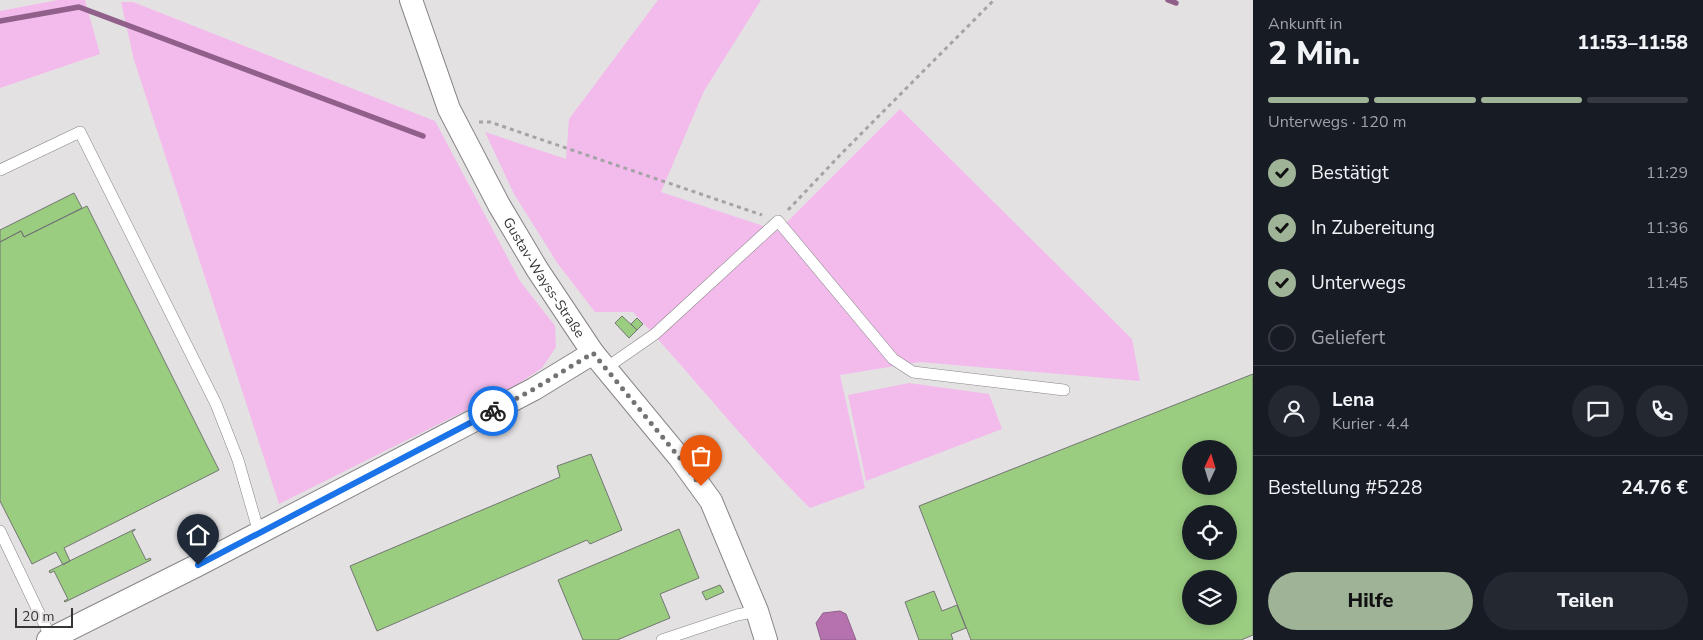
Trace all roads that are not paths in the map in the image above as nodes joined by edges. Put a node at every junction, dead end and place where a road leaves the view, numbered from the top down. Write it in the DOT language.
graph roads {
  1 [pos="411,0"];
  2 [pos="0,170"];
  3 [pos="600,360"];
  4 [pos="1064,390"];
  5 [pos="0,530"];
  6 [pos="259,533"];
  7 [pos="757,611"];
  8 [pos="50,639"];
  9 [pos="662,640"];
  10 [pos="766,640"];
  1 -- 3 [label="street, Gustav-Wayss-Straße"];
  2 -- 6 [label="lane"];
  3 -- 4 [label="lane"];
  3 -- 6 [label="street"];
  3 -- 7 [label="street, Gustav-Wayss-Straße"];
  5 -- 8 [label="lane"];
  6 -- 8 [label="street"];
  7 -- 9 [label="lane"];
  7 -- 10 [label="street, Gustav-Wayss-Straße"];
}
